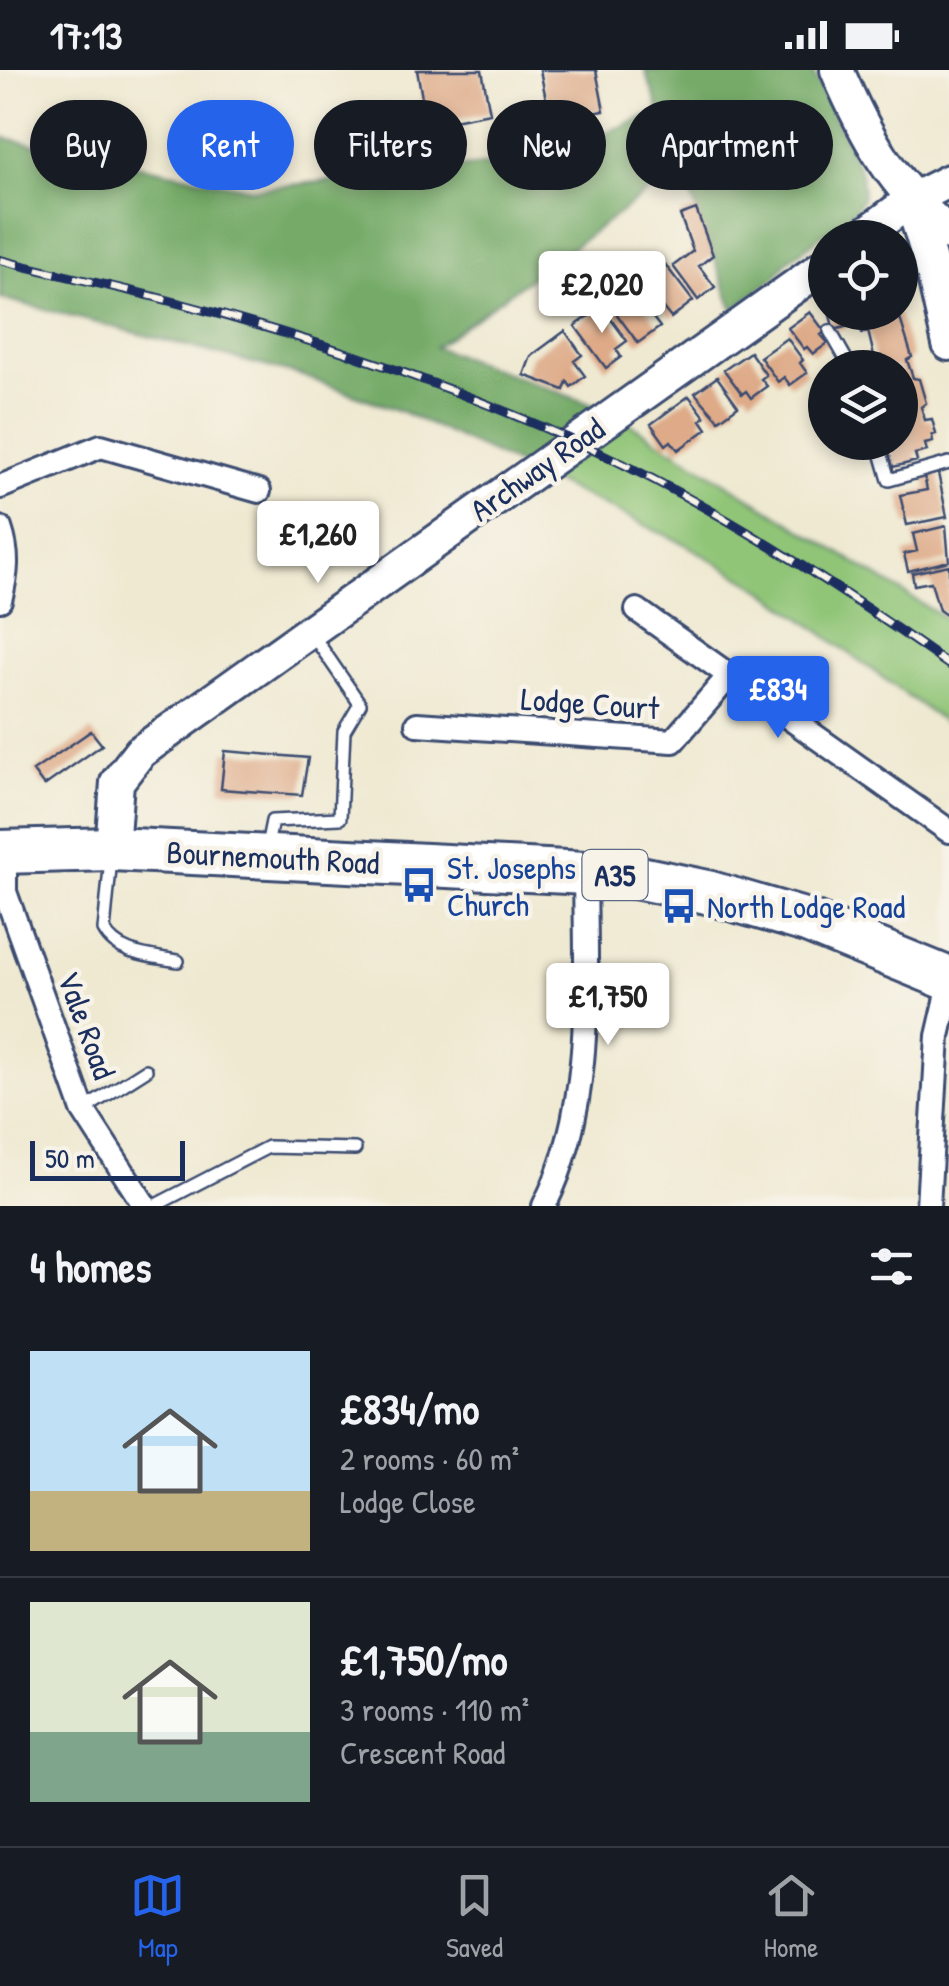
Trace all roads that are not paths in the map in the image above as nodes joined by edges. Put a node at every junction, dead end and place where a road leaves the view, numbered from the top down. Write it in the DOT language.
graph roads {
  1 [pos="837,70"];
  2 [pos="949,181"];
  3 [pos="911,200"];
  4 [pos="884,220"];
  5 [pos="949,234"];
  6 [pos="918,262"];
  7 [pos="933,272"];
  8 [pos="808,277"];
  9 [pos="830,331"];
  10 [pos="949,344"];
  11 [pos="841,350"];
  12 [pos="884,460"];
  13 [pos="949,463"];
  14 [pos="0,486"];
  15 [pos="259,491"];
  16 [pos="0,528"];
  17 [pos="0,600"];
  18 [pos="636,610"];
  19 [pos="309,631"];
  20 [pos="730,675"];
  21 [pos="417,724"];
  22 [pos="949,830"];
  23 [pos="112,849"];
  24 [pos="265,856"];
  25 [pos="3,873"];
  26 [pos="585,873"];
  27 [pos="178,961"];
  28 [pos="949,979"];
  29 [pos="949,988"];
  30 [pos="146,1070"];
  31 [pos="83,1110"];
  32 [pos="355,1150"];
  33 [pos="145,1206"];
  34 [pos="154,1206"];
  35 [pos="544,1206"];
  36 [pos="928,1206"];
  1 -- 3 [label="street"];
  2 -- 3 [label="street"];
  3 -- 4 [label="street"];
  3 -- 5 [label="street"];
  3 -- 7 [label="street"];
  6 -- 7 [label="street"];
  7 -- 10 [label="street"];
  8 -- 19 [label="street, Archway Road"];
  9 -- 11 [label="lane"];
  12 -- 13 [label="lane"];
  14 -- 15 [label="street"];
  16 -- 17 [label="street"];
  18 -- 20 [label="street"];
  19 -- 23 [label="street, Archway Road"];
  19 -- 24 [label="lane"];
  20 -- 21 [label="street, Lodge Court"];
  20 -- 22 [label="street"];
  23 -- 24 [label="highway, Bournemouth Road / A35"];
  23 -- 25 [label="highway, Bournemouth Road / A35"];
  23 -- 27 [label="lane"];
  24 -- 26 [label="highway, Bournemouth Road / A35"];
  25 -- 31 [label="street, Vale Road"];
  26 -- 28 [label="highway, Bournemouth Road / A35"];
  26 -- 35 [label="street"];
  29 -- 36 [label="street"];
  30 -- 31 [label="lane"];
  31 -- 33 [label="street, Vale Road"];
  32 -- 34 [label="lane"];
}
